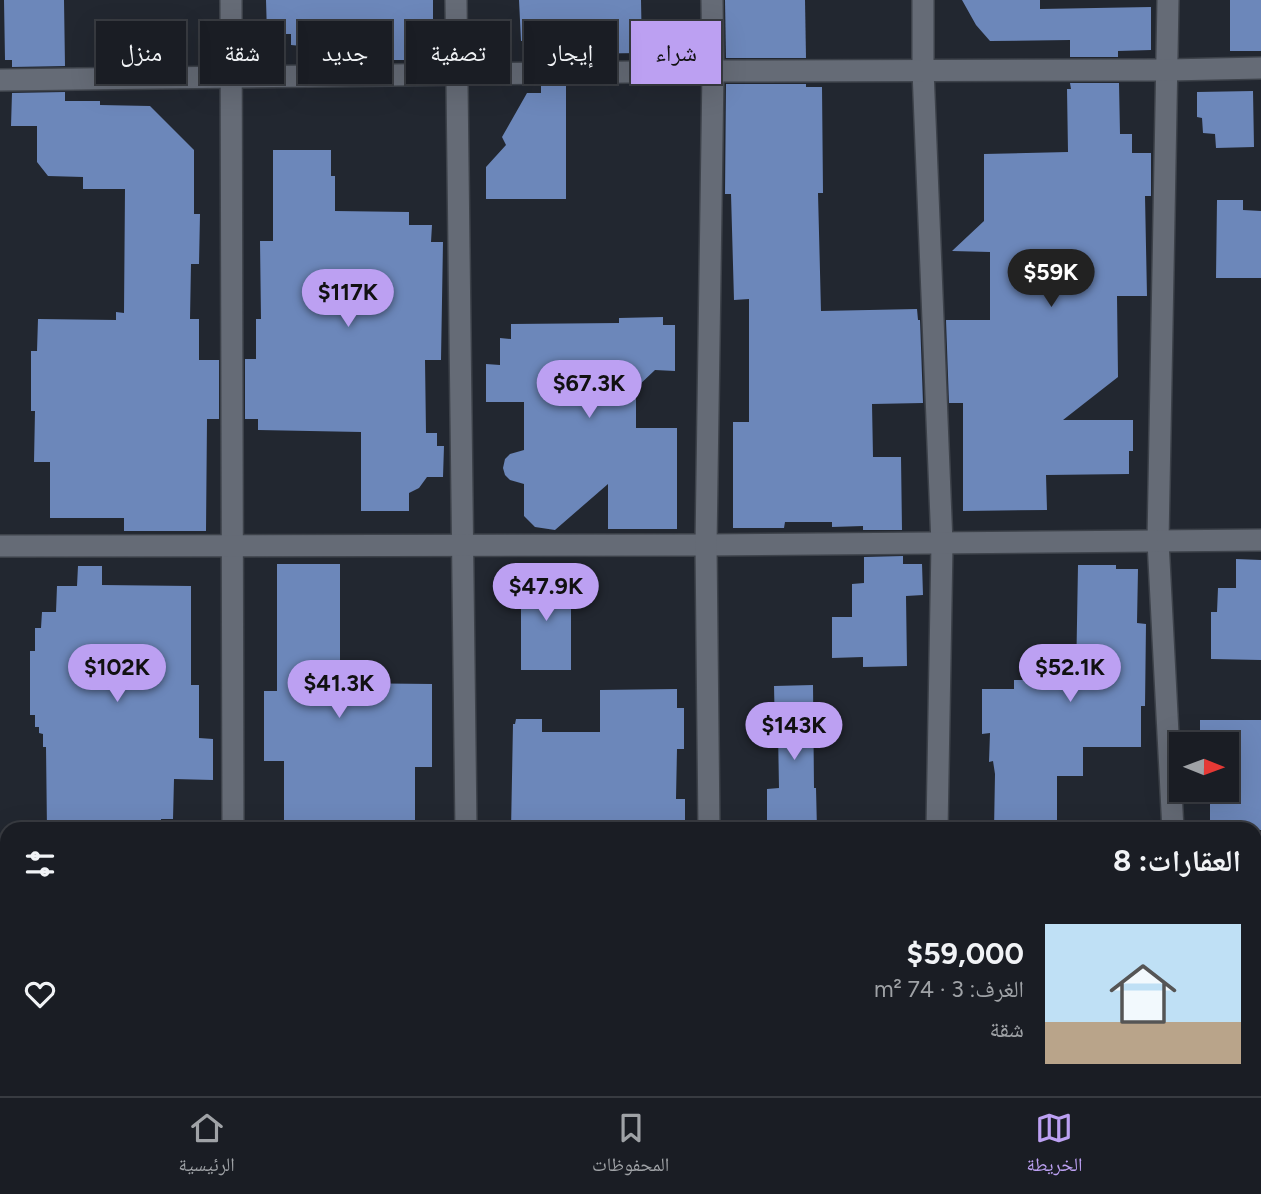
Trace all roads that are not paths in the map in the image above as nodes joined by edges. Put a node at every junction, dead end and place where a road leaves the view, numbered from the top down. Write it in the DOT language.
graph roads {
  1 [pos="231,0"];
  2 [pos="456,0"];
  3 [pos="712,0"];
  4 [pos="923,0"];
  5 [pos="1168,0"];
  6 [pos="231,21"];
  7 [pos="456,21"];
  8 [pos="712,21"];
  9 [pos="1261,68"];
  10 [pos="923,70"];
  11 [pos="1169,70"];
  12 [pos="721,71"];
  13 [pos="631,72"];
  14 [pos="510,74"];
  15 [pos="406,76"];
  16 [pos="284,77"];
  17 [pos="200,78"];
  18 [pos="0,80"];
  19 [pos="232,84"];
  20 [pos="457,84"];
  21 [pos="713,84"];
  22 [pos="1261,540"];
  23 [pos="1158,541"];
  24 [pos="942,544"];
  25 [pos="462,545"];
  26 [pos="706,545"];
  27 [pos="0,546"];
  28 [pos="231,546"];
  29 [pos="233,822"];
  30 [pos="466,822"];
  31 [pos="709,822"];
  32 [pos="937,822"];
  33 [pos="1173,822"];
  1 -- 6 [label="street"];
  2 -- 7 [label="street"];
  3 -- 8 [label="street"];
  4 -- 10 [label="street"];
  5 -- 11 [label="street"];
  9 -- 11 [label="street"];
  10 -- 11 [label="street"];
  10 -- 12 [label="street"];
  10 -- 24 [label="street"];
  11 -- 23 [label="street"];
  13 -- 14 [label="street"];
  15 -- 16 [label="street"];
  17 -- 18 [label="street"];
  19 -- 28 [label="street"];
  20 -- 25 [label="street"];
  21 -- 26 [label="street"];
  22 -- 23 [label="street"];
  23 -- 24 [label="street"];
  23 -- 33 [label="street"];
  24 -- 26 [label="street"];
  24 -- 32 [label="street"];
  25 -- 26 [label="street"];
  25 -- 28 [label="street"];
  25 -- 30 [label="street"];
  26 -- 31 [label="street"];
  27 -- 28 [label="street"];
  28 -- 29 [label="street"];
}
